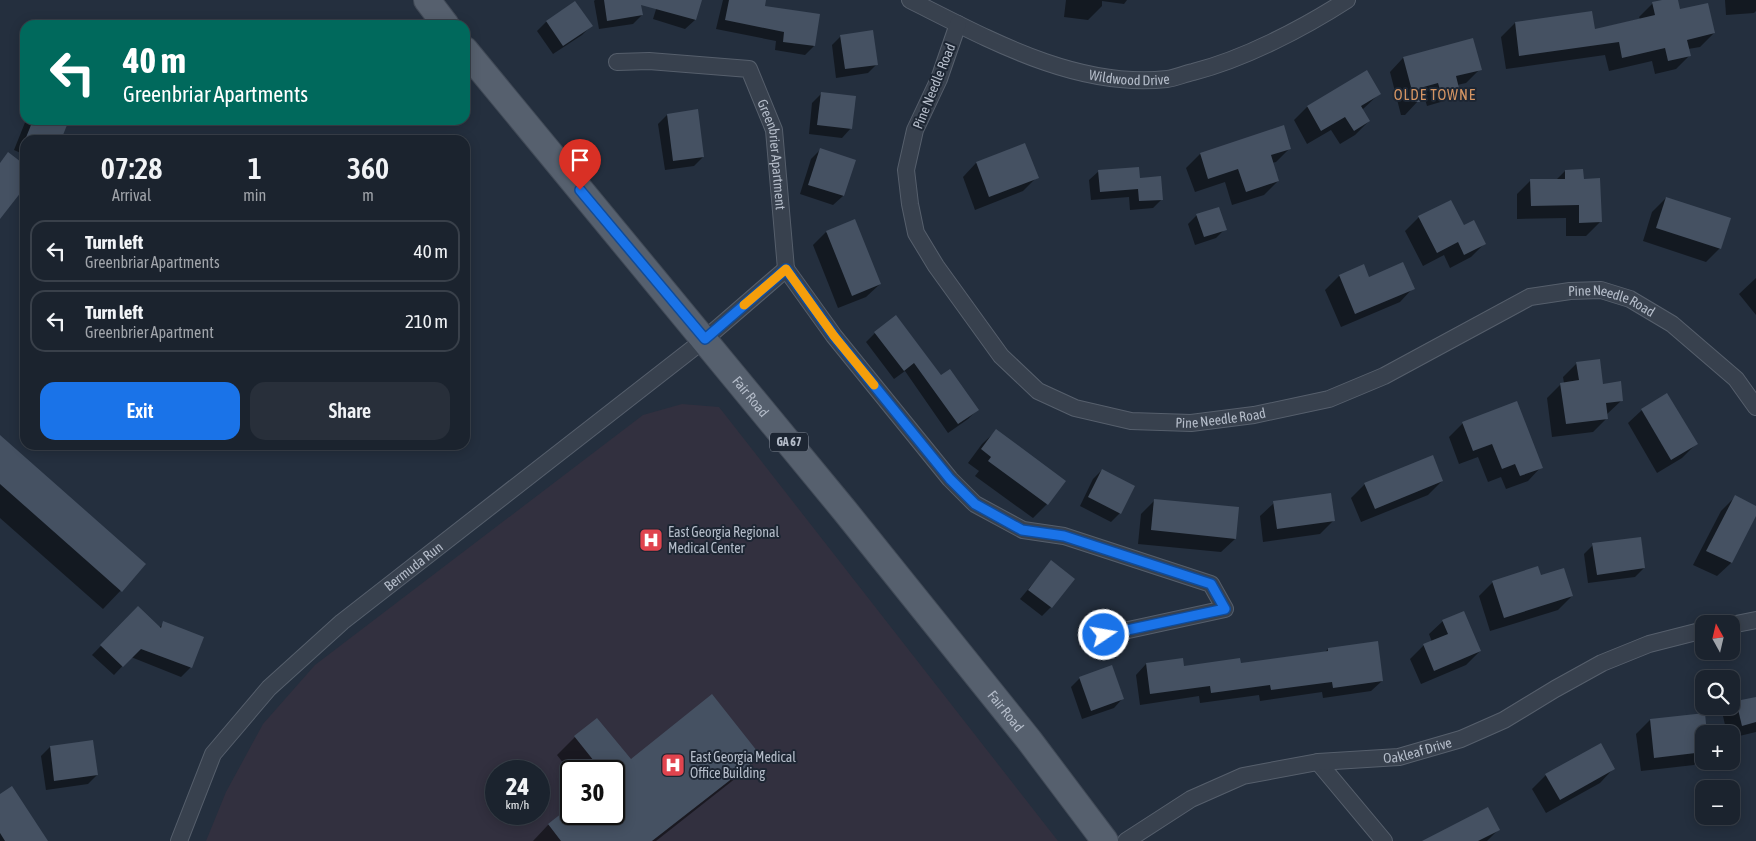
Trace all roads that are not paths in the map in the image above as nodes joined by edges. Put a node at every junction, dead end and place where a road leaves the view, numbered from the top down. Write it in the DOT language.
graph roads {
  1 [pos="427,0"];
  2 [pos="910,0"];
  3 [pos="1347,0"];
  4 [pos="442,20"];
  5 [pos="958,24"];
  6 [pos="470,57"];
  7 [pos="617,62"];
  8 [pos="786,269"];
  9 [pos="705,339"];
  10 [pos="1756,407"];
  11 [pos="1756,620"];
  12 [pos="1740,623"];
  13 [pos="1695,632"];
  14 [pos="1087,639"];
  15 [pos="1318,762"];
  16 [pos="179,841"];
  17 [pos="1105,841"];
  18 [pos="1126,841"];
  19 [pos="1384,841"];
  1 -- 4 [label="main road"];
  2 -- 5 [label="street, Wildwood Drive"];
  3 -- 5 [label="street, Wildwood Drive"];
  5 -- 10 [label="street, Pine Needle Road"];
  6 -- 9 [label="main road, Fair Road / GA 67"];
  7 -- 8 [label="street, Greenbrier Apartment"];
  8 -- 9 [label="street"];
  8 -- 14 [label="street"];
  9 -- 16 [label="street, Bermuda Run"];
  9 -- 17 [label="main road, Fair Road / GA 67"];
  11 -- 12 [label="street"];
  13 -- 15 [label="street, Oakleaf Drive"];
  15 -- 18 [label="street, Oakleaf Drive"];
  15 -- 19 [label="street"];
}
